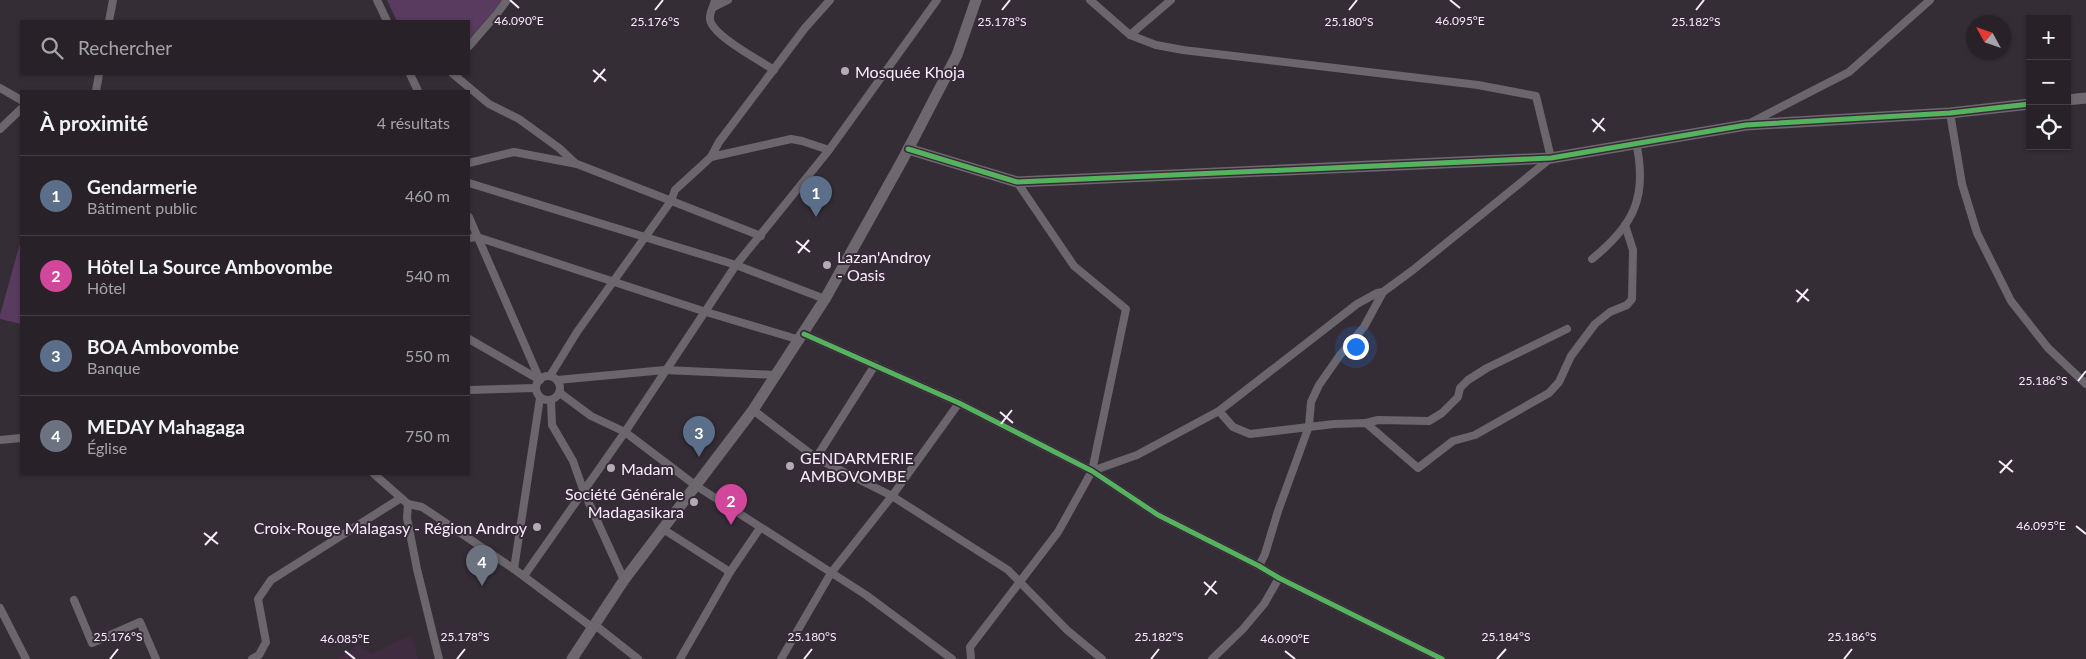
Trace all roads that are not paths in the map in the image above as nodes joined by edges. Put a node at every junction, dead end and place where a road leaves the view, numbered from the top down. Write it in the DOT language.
graph roads {
  1 [pos="113,0"];
  2 [pos="378,0"];
  3 [pos="506,0"];
  4 [pos="728,0"];
  5 [pos="830,0"];
  6 [pos="937,0"];
  7 [pos="976,0"];
  8 [pos="1090,0"];
  9 [pos="1171,0"];
  10 [pos="1930,0"];
  11 [pos="714,3"];
  12 [pos="109,20"];
  13 [pos="387,20"];
  14 [pos="1130,35"];
  15 [pos="470,45"];
  16 [pos="774,70"];
  17 [pos="99,75"];
  18 [pos="410,75"];
  19 [pos="454,75"];
  20 [pos="0,88"];
  21 [pos="96,90"];
  22 [pos="418,90"];
  23 [pos="2086,98"];
  24 [pos="20,99"];
  25 [pos="2071,100"];
  26 [pos="2026,104"];
  27 [pos="20,110"];
  28 [pos="1950,113"];
  29 [pos="1746,125"];
  30 [pos="0,129"];
  31 [pos="1636,142"];
  32 [pos="908,149"];
  33 [pos="829,150"];
  34 [pos="711,157"];
  35 [pos="1551,158"];
  36 [pos="470,163"];
  37 [pos="576,164"];
  38 [pos="1017,182"];
  39 [pos="470,183"];
  40 [pos="671,201"];
  41 [pos="470,222"];
  42 [pos="1625,224"];
  43 [pos="761,236"];
  44 [pos="473,237"];
  45 [pos="644,238"];
  46 [pos="1592,259"];
  47 [pos="736,265"];
  48 [pos="614,281"];
  49 [pos="1383,292"];
  50 [pos="825,299"];
  51 [pos="706,312"];
  52 [pos="1566,328"];
  53 [pos="802,337"];
  54 [pos="470,340"];
  55 [pos="875,366"];
  56 [pos="665,370"];
  57 [pos="776,375"];
  58 [pos="554,378"];
  59 [pos="540,380"];
  60 [pos="2086,384"];
  61 [pos="536,388"];
  62 [pos="470,390"];
  63 [pos="560,393"];
  64 [pos="540,398"];
  65 [pos="551,400"];
  66 [pos="959,403"];
  67 [pos="753,410"];
  68 [pos="1219,411"];
  69 [pos="1366,423"];
  70 [pos="1309,426"];
  71 [pos="625,432"];
  72 [pos="20,438"];
  73 [pos="0,440"];
  74 [pos="816,458"];
  75 [pos="1092,471"];
  76 [pos="375,475"];
  77 [pos="695,485"];
  78 [pos="584,492"];
  79 [pos="892,496"];
  80 [pos="401,498"];
  81 [pos="408,504"];
  82 [pos="760,528"];
  83 [pos="663,529"];
  84 [pos="1259,566"];
  85 [pos="514,569"];
  86 [pos="730,572"];
  87 [pos="830,573"];
  88 [pos="524,576"];
  89 [pos="1279,578"];
  90 [pos="624,580"];
  91 [pos="1020,581"];
  92 [pos="74,600"];
  93 [pos="0,608"];
  94 [pos="594,626"];
  95 [pos="26,659"];
  96 [pos="156,659"];
  97 [pos="252,659"];
  98 [pos="439,659"];
  99 [pos="572,659"];
  100 [pos="638,659"];
  101 [pos="680,659"];
  102 [pos="781,659"];
  103 [pos="952,659"];
  104 [pos="971,659"];
  105 [pos="1102,659"];
  106 [pos="1212,659"];
  107 [pos="1442,659"];
  1 -- 12 [label="street"];
  2 -- 13 [label="street"];
  3 -- 15 [label="street"];
  4 -- 11 [label="street"];
  5 -- 16 [label="street"];
  6 -- 33 [label="street"];
  7 -- 32 [label="street"];
  8 -- 14 [label="street"];
  9 -- 14 [label="street"];
  10 -- 29 [label="street"];
  11 -- 16 [label="street"];
  14 -- 35 [label="street"];
  16 -- 34 [label="street"];
  17 -- 21 [label="street"];
  18 -- 22 [label="street"];
  19 -- 37 [label="street"];
  20 -- 24 [label="street"];
  23 -- 25 [label="street"];
  26 -- 28 [label="street"];
  27 -- 30 [label="street"];
  28 -- 29 [label="street"];
  28 -- 60 [label="street"];
  29 -- 31 [label="street"];
  31 -- 35 [label="street"];
  31 -- 42 [label="street"];
  32 -- 38 [label="street"];
  32 -- 50 [label="street"];
  33 -- 34 [label="street"];
  33 -- 43 [label="street"];
  34 -- 40 [label="street"];
  35 -- 38 [label="street"];
  35 -- 49 [label="street"];
  36 -- 37 [label="street"];
  37 -- 40 [label="street"];
  38 -- 75 [label="street"];
  39 -- 45 [label="street"];
  40 -- 43 [label="street"];
  40 -- 45 [label="street"];
  41 -- 44 [label="street"];
  42 -- 46 [label="street"];
  42 -- 69 [label="street"];
  43 -- 47 [label="street"];
  44 -- 48 [label="street"];
  44 -- 59 [label="street"];
  45 -- 47 [label="street"];
  45 -- 48 [label="street"];
  47 -- 50 [label="street"];
  47 -- 51 [label="street"];
  48 -- 51 [label="street"];
  48 -- 58 [label="street"];
  49 -- 68 [label="street"];
  49 -- 70 [label="street"];
  50 -- 53 [label="street"];
  51 -- 53 [label="street"];
  51 -- 56 [label="street"];
  52 -- 69 [label="street"];
  53 -- 55 [label="street"];
  53 -- 57 [label="street"];
  54 -- 59 [label="street"];
  55 -- 66 [label="street"];
  55 -- 74 [label="street"];
  56 -- 57 [label="street"];
  56 -- 58 [label="street"];
  56 -- 71 [label="street"];
  57 -- 67 [label="street"];
  58 -- 59 [label="street"];
  58 -- 63 [label="street"];
  59 -- 61 [label="street"];
  61 -- 62 [label="street"];
  61 -- 64 [label="street"];
  63 -- 65 [label="street"];
  63 -- 71 [label="street"];
  64 -- 65 [label="street"];
  64 -- 85 [label="street"];
  65 -- 78 [label="street"];
  66 -- 75 [label="street"];
  66 -- 79 [label="street"];
  67 -- 74 [label="street"];
  67 -- 77 [label="street"];
  68 -- 70 [label="street"];
  68 -- 75 [label="street"];
  69 -- 70 [label="street"];
  70 -- 84 [label="street"];
  71 -- 77 [label="street"];
  71 -- 78 [label="street"];
  72 -- 73 [label="street"];
  74 -- 79 [label="street"];
  75 -- 84 [label="street"];
  75 -- 91 [label="street"];
  76 -- 80 [label="street"];
  77 -- 82 [label="street"];
  77 -- 83 [label="street"];
  78 -- 88 [label="street"];
  78 -- 90 [label="street"];
  79 -- 87 [label="street"];
  79 -- 91 [label="street"];
  80 -- 81 [label="street"];
  80 -- 97 [label="street"];
  81 -- 85 [label="street"];
  81 -- 98 [label="street"];
  82 -- 86 [label="street"];
  82 -- 87 [label="street"];
  83 -- 86 [label="street"];
  83 -- 90 [label="street"];
  84 -- 89 [label="street"];
  85 -- 88 [label="street"];
  86 -- 101 [label="street"];
  87 -- 102 [label="street"];
  87 -- 103 [label="street"];
  88 -- 94 [label="street"];
  89 -- 106 [label="street"];
  89 -- 107 [label="street"];
  90 -- 94 [label="street"];
  91 -- 104 [label="street"];
  91 -- 105 [label="street"];
  92 -- 96 [label="street"];
  93 -- 95 [label="street"];
  94 -- 99 [label="street"];
  94 -- 100 [label="street"];
}
